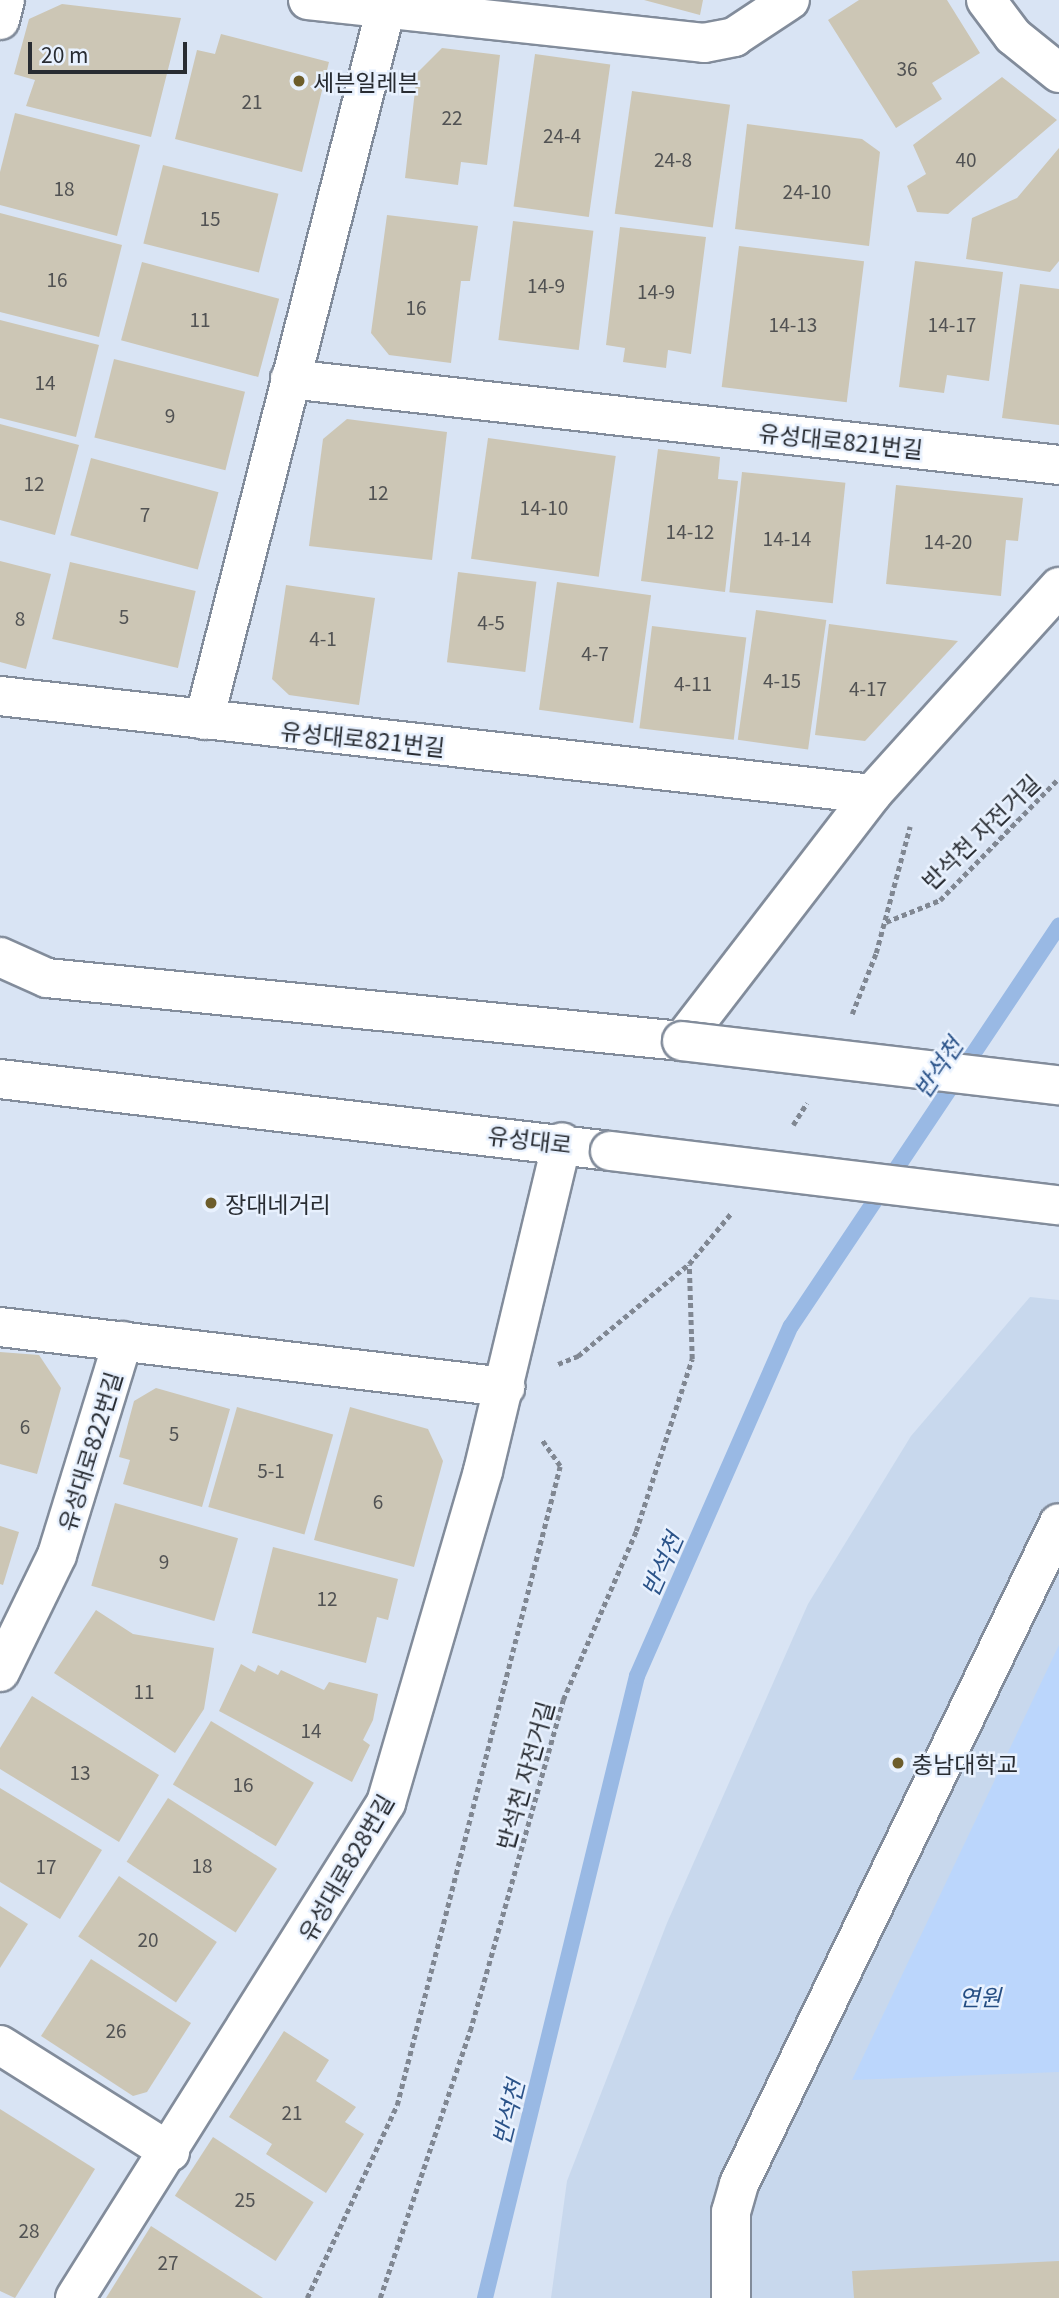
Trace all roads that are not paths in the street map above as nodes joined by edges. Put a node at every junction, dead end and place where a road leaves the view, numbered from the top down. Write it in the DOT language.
graph roads {
  1 [pos="5,0"];
  2 [pos="308,0"];
  3 [pos="790,0"];
  4 [pos="986,0"];
  5 [pos="387,4"];
  6 [pos="0,20"];
  7 [pos="1059,72"];
  8 [pos="290,379"];
  9 [pos="1059,465"];
  10 [pos="1059,587"];
  11 [pos="0,696"];
  12 [pos="204,720"];
  13 [pos="872,794"];
  14 [pos="0,957"];
  15 [pos="0,972"];
  16 [pos="47,978"];
  17 [pos="682,1041"];
  18 [pos="11,1083"];
  19 [pos="1059,1085"];
  20 [pos="562,1142"];
  21 [pos="1059,1205"];
  22 [pos="0,1327"];
  23 [pos="123,1340"];
  24 [pos="505,1387"];
  25 [pos="1059,1523"];
  26 [pos="0,1672"];
  27 [pos="0,2045"];
  28 [pos="170,2152"];
  29 [pos="75,2298"];
  30 [pos="731,2298"];
  1 -- 6 [label="street"];
  2 -- 5 [label="street"];
  3 -- 5 [label="street"];
  4 -- 7 [label="street"];
  5 -- 8 [label="street"];
  8 -- 9 [label="street, 유성대로821번길"];
  8 -- 12 [label="street"];
  10 -- 13 [label="street"];
  11 -- 12 [label="street, 유성대로821번길"];
  12 -- 13 [label="street, 유성대로821번길"];
  13 -- 17 [label="street"];
  14 -- 16 [label="street"];
  15 -- 16 [label="street"];
  16 -- 17 [label="street"];
  17 -- 19 [label="street, bridge"];
  18 -- 20 [label="street, 유성대로"];
  20 -- 21 [label="street, 유성대로, bridge"];
  20 -- 24 [label="street, 유성대로828번길"];
  22 -- 23 [label="street, 유성대로822번길"];
  23 -- 24 [label="street"];
  23 -- 26 [label="street, 유성대로822번길"];
  24 -- 28 [label="street, 유성대로828번길"];
  25 -- 30 [label="street"];
  27 -- 28 [label="street"];
  28 -- 29 [label="street, 유성대로828번길"];
}
